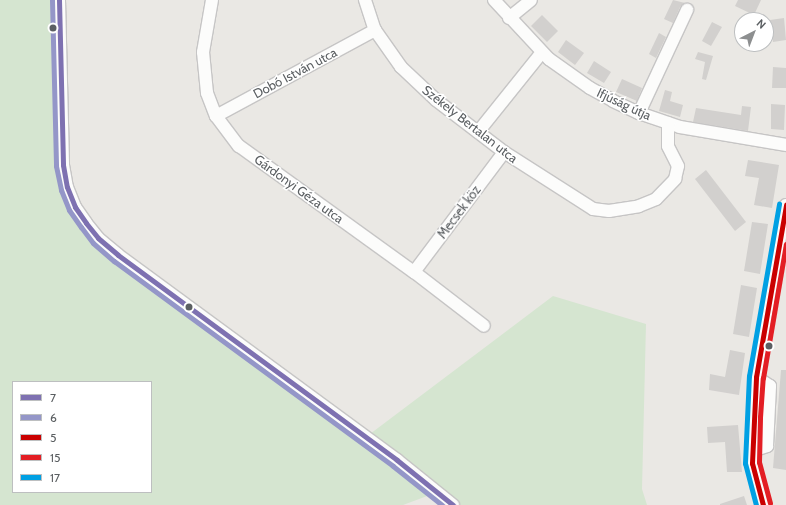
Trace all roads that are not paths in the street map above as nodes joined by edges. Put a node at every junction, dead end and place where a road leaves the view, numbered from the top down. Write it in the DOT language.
graph roads {
  1 [pos="59,0"];
  2 [pos="212,0"];
  3 [pos="365,0"];
  4 [pos="494,0"];
  5 [pos="531,0"];
  6 [pos="687,10"];
  7 [pos="510,18"];
  8 [pos="376,30"];
  9 [pos="542,52"];
  10 [pos="639,113"];
  11 [pos="216,116"];
  12 [pos="668,123"];
  13 [pos="478,132"];
  14 [pos="786,145"];
  15 [pos="504,152"];
  16 [pos="786,205"];
  17 [pos="414,272"];
  18 [pos="484,326"];
  19 [pos="447,502"];
  20 [pos="763,505"];
  1 -- 19 [label="street"];
  2 -- 11 [label="street, Gárdonyi Géza utca"];
  3 -- 8 [label="street, Székely Bertalan utca"];
  4 -- 7 [label="street, Ifjúság útja"];
  5 -- 7 [label="street"];
  6 -- 10 [label="street"];
  7 -- 9 [label="street, Ifjúság útja"];
  8 -- 11 [label="street, Dobó István utca"];
  8 -- 13 [label="street, Székely Bertalan utca"];
  9 -- 10 [label="street, Ifjúság útja"];
  9 -- 13 [label="street"];
  10 -- 12 [label="street, Ifjúság útja"];
  11 -- 17 [label="street, Gárdonyi Géza utca"];
  12 -- 14 [label="street, Ifjúság útja"];
  12 -- 15 [label="street, Székely Bertalan utca"];
  13 -- 15 [label="street, Székely Bertalan utca"];
  15 -- 17 [label="street, Mecsek köz"];
  16 -- 20 [label="street"];
  17 -- 18 [label="street, Gárdonyi Géza utca"];
}
